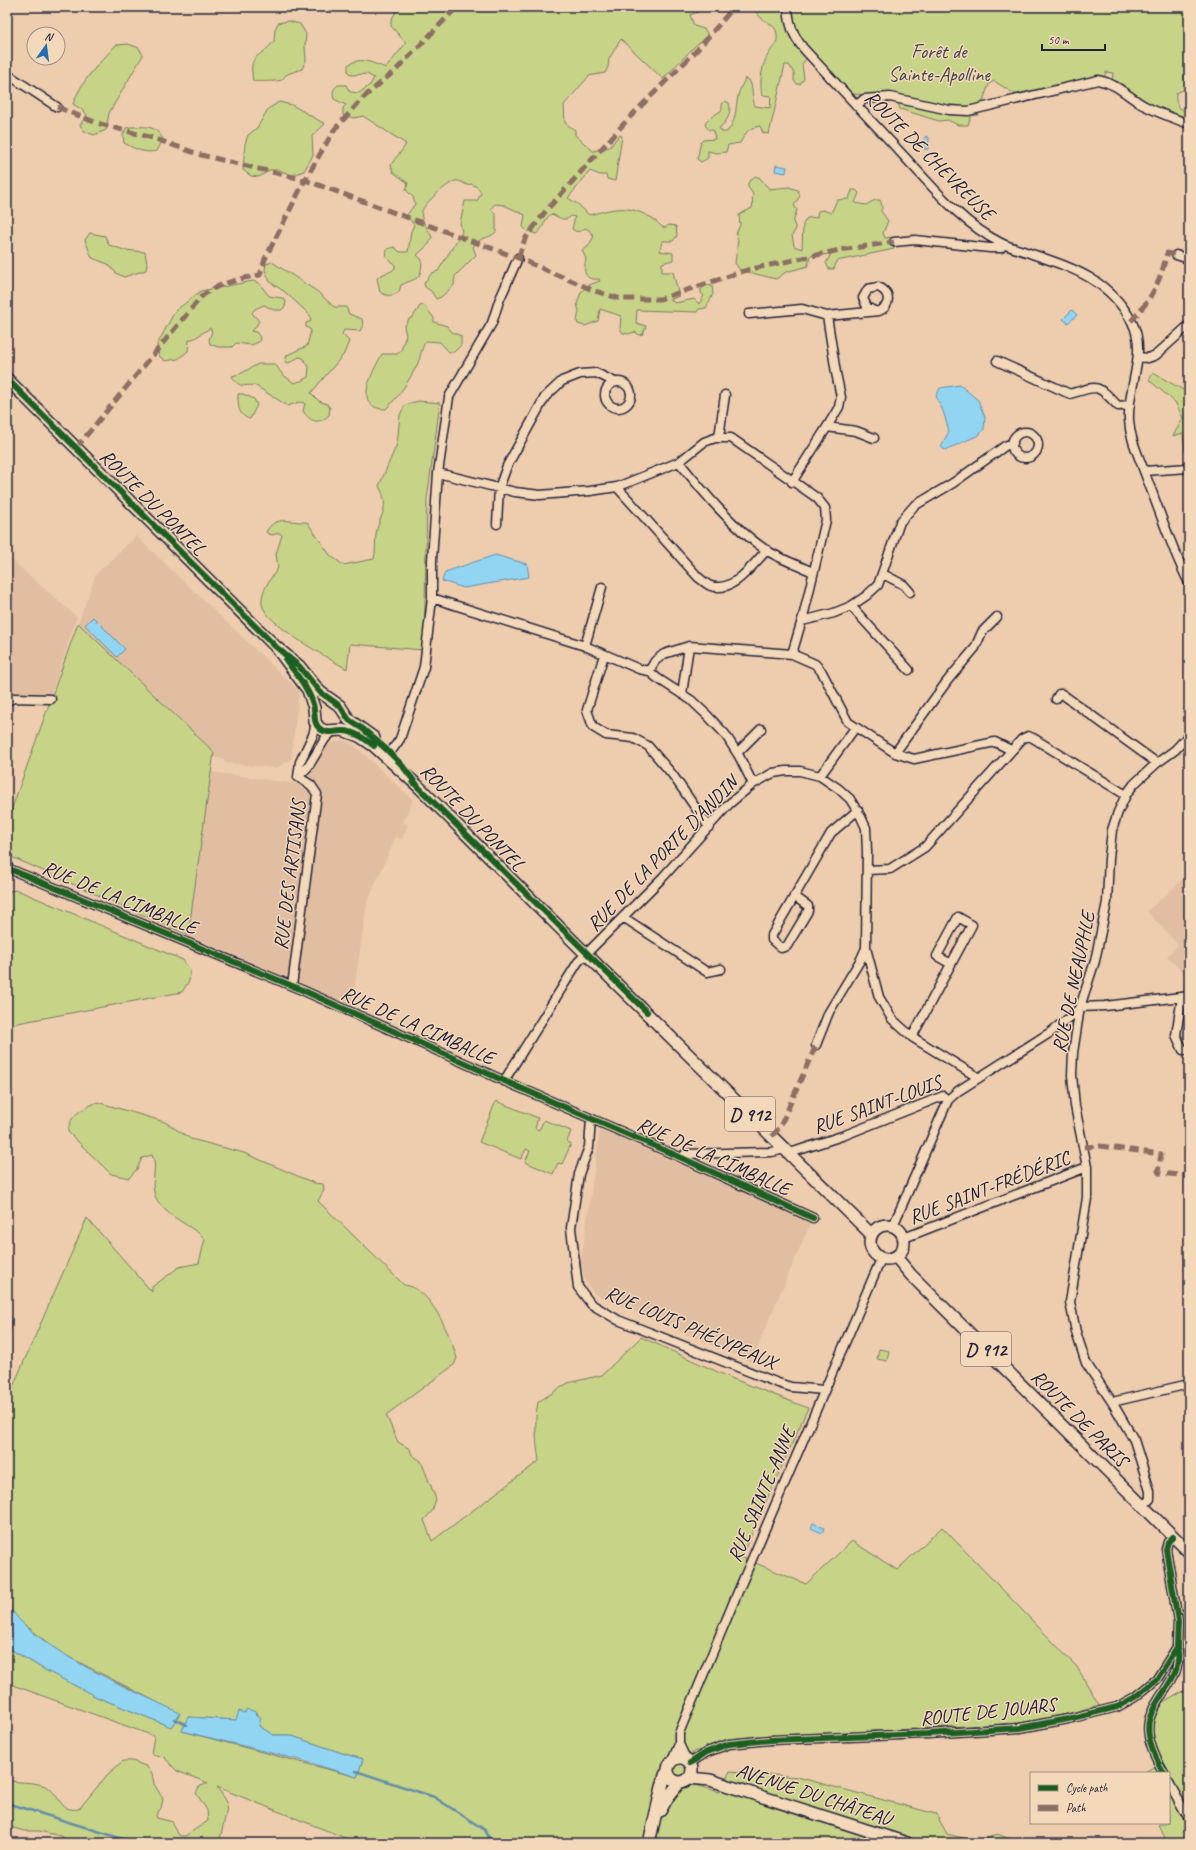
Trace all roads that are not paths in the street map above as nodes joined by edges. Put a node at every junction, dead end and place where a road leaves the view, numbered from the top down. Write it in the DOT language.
graph roads {
  1 [pos="788,7"];
  2 [pos="7,74"];
  3 [pos="856,106"];
  4 [pos="57,107"];
  5 [pos="1189,124"];
  6 [pos="894,242"];
  7 [pos="1003,244"];
  8 [pos="1176,256"];
  9 [pos="518,258"];
  10 [pos="1189,259"];
  11 [pos="874,311"];
  12 [pos="749,314"];
  13 [pos="827,316"];
  14 [pos="1189,324"];
  15 [pos="1138,357"];
  16 [pos="997,360"];
  17 [pos="7,379"];
  18 [pos="615,382"];
  19 [pos="725,395"];
  20 [pos="1130,405"];
  21 [pos="827,427"];
  22 [pos="719,437"];
  23 [pos="874,438"];
  24 [pos="1013,443"];
  25 [pos="679,462"];
  26 [pos="1189,468"];
  27 [pos="1144,470"];
  28 [pos="438,473"];
  29 [pos="792,482"];
  30 [pos="617,487"];
  31 [pos="499,488"];
  32 [pos="497,524"];
  33 [pos="767,550"];
  34 [pos="813,572"];
  35 [pos="883,574"];
  36 [pos="1189,584"];
  37 [pos="602,587"];
  38 [pos="910,592"];
  39 [pos="432,598"];
  40 [pos="851,606"];
  41 [pos="997,617"];
  42 [pos="802,622"];
  43 [pos="585,646"];
  44 [pos="689,646"];
  45 [pos="276,647"];
  46 [pos="792,654"];
  47 [pos="604,655"];
  48 [pos="909,670"];
  49 [pos="649,671"];
  50 [pos="682,694"];
  51 [pos="51,699"];
  52 [pos="1056,699"];
  53 [pos="7,701"];
  54 [pos="336,703"];
  55 [pos="344,712"];
  56 [pos="315,718"];
  57 [pos="855,728"];
  58 [pos="761,729"];
  59 [pos="335,731"];
  60 [pos="1189,735"];
  61 [pos="1011,750"];
  62 [pos="895,752"];
  63 [pos="390,753"];
  64 [pos="737,753"];
  65 [pos="1157,763"];
  66 [pos="298,776"];
  67 [pos="820,776"];
  68 [pos="753,784"];
  69 [pos="418,786"];
  70 [pos="1126,795"];
  71 [pos="858,810"];
  72 [pos="709,827"];
  73 [pos="7,868"];
  74 [pos="867,870"];
  75 [pos="794,896"];
  76 [pos="623,917"];
  77 [pos="866,948"];
  78 [pos="586,954"];
  79 [pos="951,964"];
  80 [pos="721,969"];
  81 [pos="292,986"];
  82 [pos="1185,996"];
  83 [pos="1080,1007"];
  84 [pos="912,1037"];
  85 [pos="816,1045"];
  86 [pos="1189,1050"];
  87 [pos="979,1078"];
  88 [pos="504,1081"];
  89 [pos="948,1100"];
  90 [pos="591,1119"];
  91 [pos="788,1151"];
  92 [pos="683,1158"];
  93 [pos="1087,1167"];
  94 [pos="813,1218"];
  95 [pos="893,1226"];
  96 [pos="871,1234"];
  97 [pos="904,1238"];
  98 [pos="896,1257"];
  99 [pos="881,1259"];
  100 [pos="1189,1384"];
  101 [pos="824,1390"];
  102 [pos="1112,1402"];
  103 [pos="1143,1506"];
  104 [pos="1173,1537"];
  105 [pos="1189,1552"];
  106 [pos="1177,1647"];
  107 [pos="679,1744"];
  108 [pos="690,1763"];
  109 [pos="670,1766"];
  110 [pos="1163,1772"];
  111 [pos="685,1780"];
  112 [pos="710,1780"];
  113 [pos="1170,1785"];
  114 [pos="656,1816"];
  115 [pos="1189,1819"];
  116 [pos="649,1843"];
  117 [pos="907,1843"];
  1 -- 3 [label="street, ROUTE DE CHEVREUSE"];
  2 -- 4 [label="street"];
  3 -- 5 [label="street"];
  3 -- 7 [label="street, ROUTE DE CHEVREUSE"];
  6 -- 7 [label="street"];
  7 -- 15 [label="street, ROUTE DE CHEVREUSE"];
  8 -- 10 [label="street"];
  9 -- 28 [label="street"];
  11 -- 13 [label="street"];
  12 -- 13 [label="street"];
  13 -- 21 [label="street"];
  14 -- 15 [label="street"];
  15 -- 20 [label="street, ROUTE DE CHEVREUSE"];
  16 -- 20 [label="street"];
  17 -- 45 [label="main road, ROUTE DU PONTEL"];
  18 -- 31 [label="street"];
  19 -- 22 [label="street"];
  20 -- 27 [label="street, ROUTE DE CHEVREUSE"];
  21 -- 23 [label="street"];
  21 -- 29 [label="street"];
  22 -- 25 [label="street"];
  22 -- 29 [label="street"];
  24 -- 35 [label="street"];
  25 -- 30 [label="street"];
  25 -- 33 [label="street"];
  26 -- 27 [label="street"];
  27 -- 36 [label="street, ROUTE DE CHEVREUSE"];
  28 -- 31 [label="street"];
  28 -- 39 [label="street"];
  29 -- 34 [label="street"];
  30 -- 31 [label="street"];
  30 -- 33 [label="street"];
  31 -- 32 [label="street"];
  33 -- 34 [label="street"];
  34 -- 42 [label="street"];
  35 -- 38 [label="street"];
  35 -- 40 [label="street"];
  37 -- 43 [label="street"];
  39 -- 43 [label="street"];
  39 -- 63 [label="street"];
  40 -- 42 [label="street"];
  40 -- 48 [label="street"];
  41 -- 62 [label="street"];
  42 -- 46 [label="street"];
  43 -- 47 [label="street"];
  44 -- 46 [label="street"];
  44 -- 49 [label="street"];
  44 -- 50 [label="street"];
  45 -- 54 [label="main road, ROUTE DU PONTEL"];
  45 -- 56 [label="main road, ROUTE DU PONTEL"];
  46 -- 57 [label="street"];
  47 -- 49 [label="street"];
  47 -- 72 [label="street"];
  49 -- 50 [label="street"];
  50 -- 64 [label="street"];
  51 -- 53 [label="street"];
  52 -- 65 [label="street"];
  54 -- 55 [label="main road, ROUTE DU PONTEL"];
  54 -- 56 [label="main road"];
  55 -- 59 [label="main road"];
  55 -- 63 [label="main road, ROUTE DU PONTEL / D 912"];
  56 -- 59 [label="main road, ROUTE DU PONTEL"];
  56 -- 66 [label="street, RUE DES ARTISANS"];
  57 -- 62 [label="street"];
  57 -- 67 [label="street"];
  58 -- 64 [label="street"];
  59 -- 66 [label="street, RUE DES ARTISANS"];
  59 -- 69 [label="main road, ROUTE DU PONTEL / D 912"];
  60 -- 65 [label="street, RUE DE NEAUPHLE"];
  61 -- 62 [label="street"];
  61 -- 70 [label="street"];
  61 -- 74 [label="street"];
  63 -- 69 [label="main road, ROUTE DU PONTEL / D 912"];
  64 -- 68 [label="street"];
  65 -- 70 [label="street, RUE DE NEAUPHLE"];
  66 -- 81 [label="street, RUE DES ARTISANS"];
  67 -- 68 [label="street, RUE DE LA PORTE D'ANDIN"];
  67 -- 71 [label="street, RUE DE LA PORTE D'ANDIN"];
  68 -- 72 [label="street, RUE DE LA PORTE D'ANDIN"];
  69 -- 78 [label="main road, ROUTE DU PONTEL / D 912"];
  70 -- 83 [label="street, RUE DE NEAUPHLE"];
  71 -- 74 [label="street, RUE DE LA PORTE D'ANDIN"];
  71 -- 75 [label="street"];
  72 -- 76 [label="street, RUE DE LA PORTE D'ANDIN"];
  73 -- 81 [label="street, RUE DE LA CIMBALLE"];
  74 -- 77 [label="street, RUE DE LA PORTE D'ANDIN"];
  75 -- 75 [label="street"];
  76 -- 78 [label="street, RUE DE LA PORTE D'ANDIN"];
  76 -- 80 [label="street"];
  77 -- 84 [label="street, RUE DE LA PORTE D'ANDIN"];
  77 -- 85 [label="street"];
  78 -- 88 [label="street, RUE DE LA PORTE D'ANDIN"];
  78 -- 91 [label="main road, ROUTE DU PONTEL / D 912"];
  79 -- 79 [label="street"];
  79 -- 84 [label="street"];
  81 -- 88 [label="street, RUE DE LA CIMBALLE"];
  82 -- 83 [label="street"];
  82 -- 86 [label="street"];
  83 -- 87 [label="street, RUE SAINT-LOUIS"];
  83 -- 93 [label="street, RUE DE NEAUPHLE"];
  84 -- 87 [label="street, RUE DE LA PORTE D'ANDIN"];
  87 -- 89 [label="street, RUE SAINT-LOUIS"];
  88 -- 90 [label="street, RUE DE LA CIMBALLE"];
  89 -- 91 [label="street, RUE SAINT-LOUIS"];
  89 -- 95 [label="street"];
  90 -- 92 [label="street, RUE DE LA CIMBALLE"];
  90 -- 101 [label="street, RUE LOUIS PHÉLYPEAUX"];
  91 -- 92 [label="street"];
  91 -- 96 [label="main road, ROUTE DU PONTEL / D 912"];
  92 -- 94 [label="street, RUE DE LA CIMBALLE"];
  93 -- 97 [label="street, RUE SAINT-FRÉDÉRIC"];
  93 -- 102 [label="street, RUE DE NEAUPHLE"];
  95 -- 96 [label="main road"];
  95 -- 97 [label="main road"];
  96 -- 99 [label="main road"];
  97 -- 98 [label="main road"];
  98 -- 99 [label="main road"];
  98 -- 103 [label="main road, ROUTE DE PARIS / D 912"];
  99 -- 101 [label="street, RUE SAINTE-ANNE"];
  100 -- 102 [label="street"];
  101 -- 107 [label="street, RUE SAINTE-ANNE"];
  102 -- 103 [label="street, RUE DE NEAUPHLE"];
  103 -- 104 [label="main road, ROUTE DE PARIS / D 912"];
  104 -- 105 [label="main road, ROUTE DE PARIS / D 912"];
  104 -- 106 [label="street, ROUTE DE JOUARS"];
  106 -- 108 [label="street, ROUTE DE JOUARS"];
  106 -- 110 [label="street"];
  107 -- 108 [label="street"];
  107 -- 109 [label="street, RUE SAINTE-ANNE"];
  108 -- 109 [label="main road"];
  108 -- 111 [label="main road"];
  108 -- 112 [label="main road, AVENUE DU CHÂTEAU"];
  109 -- 111 [label="main road"];
  109 -- 114 [label="main road"];
  111 -- 112 [label="main road, AVENUE DU CHÂTEAU"];
  111 -- 114 [label="main road"];
  112 -- 117 [label="main road, AVENUE DU CHÂTEAU"];
  113 -- 115 [label="street"];
  114 -- 116 [label="main road"];
}
